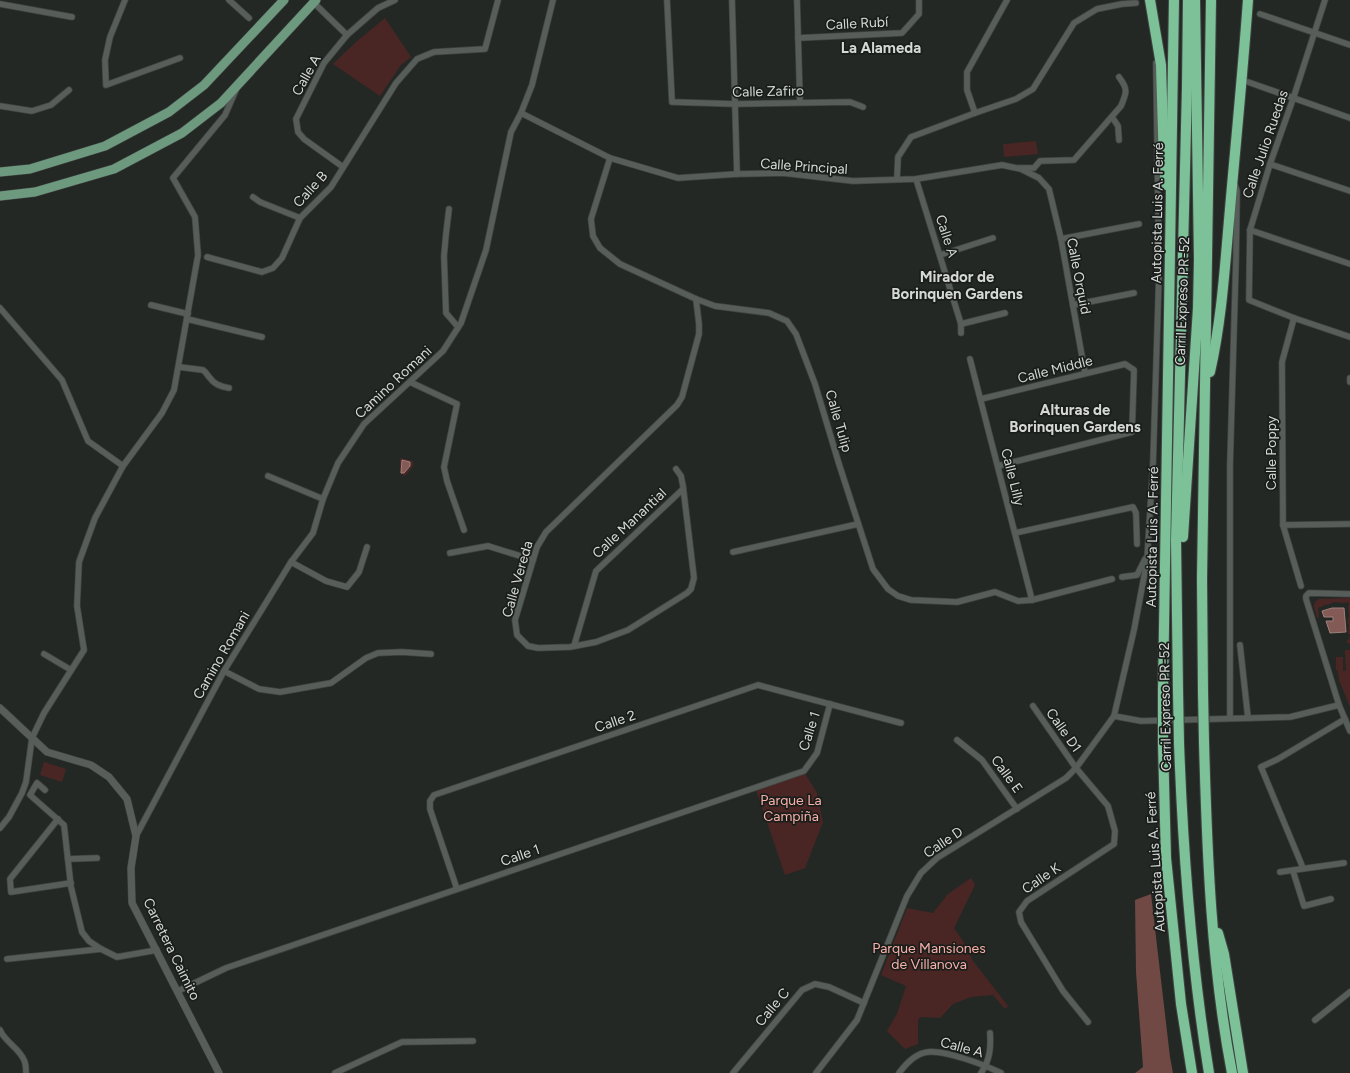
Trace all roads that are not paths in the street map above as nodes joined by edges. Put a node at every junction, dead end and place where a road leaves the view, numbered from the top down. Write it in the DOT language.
graph roads {
  1 [pos="125,0"];
  2 [pos="284,0"];
  3 [pos="395,0"];
  4 [pos="498,0"];
  5 [pos="553,0"];
  6 [pos="667,0"];
  7 [pos="732,0"];
  8 [pos="797,0"];
  9 [pos="919,0"];
  10 [pos="1008,0"];
  11 [pos="1150,0"];
  12 [pos="1174,0"];
  13 [pos="1188,0"];
  14 [pos="1195,0"];
  15 [pos="1211,0"];
  16 [pos="1248,0"];
  17 [pos="1325,0"];
  18 [pos="232,1"];
  19 [pos="314,1"];
  20 [pos="1122,2"];
  21 [pos="1136,3"];
  22 [pos="0,5"];
  23 [pos="1260,14"];
  24 [pos="72,18"];
  25 [pos="249,18"];
  26 [pos="1315,34"];
  27 [pos="347,35"];
  28 [pos="798,38"];
  29 [pos="1158,41"];
  30 [pos="1350,45"];
  31 [pos="180,58"];
  32 [pos="1119,77"];
  33 [pos="1248,82"];
  34 [pos="240,83"];
  35 [pos="69,90"];
  36 [pos="1293,99"];
  37 [pos="800,102"];
  38 [pos="735,104"];
  39 [pos="0,106"];
  40 [pos="863,107"];
  41 [pos="521,113"];
  42 [pos="975,113"];
  43 [pos="1112,117"];
  44 [pos="1350,118"];
  45 [pos="1119,140"];
  46 [pos="610,158"];
  47 [pos="1270,164"];
  48 [pos="343,167"];
  49 [pos="1013,168"];
  50 [pos="0,172"];
  51 [pos="738,174"];
  52 [pos="1233,175"];
  53 [pos="897,179"];
  54 [pos="916,179"];
  55 [pos="1045,184"];
  56 [pos="1350,191"];
  57 [pos="0,196"];
  58 [pos="253,197"];
  59 [pos="449,209"];
  60 [pos="300,218"];
  61 [pos="1139,224"];
  62 [pos="1171,228"];
  63 [pos="1250,230"];
  64 [pos="993,238"];
  65 [pos="1061,239"];
  66 [pos="940,255"];
  67 [pos="207,257"];
  68 [pos="1350,264"];
  69 [pos="1134,293"];
  70 [pos="696,299"];
  71 [pos="151,305"];
  72 [pos="1073,305"];
  73 [pos="0,308"];
  74 [pos="1005,313"];
  75 [pos="188,317"];
  76 [pos="1294,318"];
  77 [pos="961,324"];
  78 [pos="458,327"];
  79 [pos="961,333"];
  80 [pos="262,337"];
  81 [pos="1350,337"];
  82 [pos="970,359"];
  83 [pos="178,367"];
  84 [pos="1086,373"];
  85 [pos="1350,378"];
  86 [pos="410,382"];
  87 [pos="1350,382"];
  88 [pos="228,388"];
  89 [pos="1206,394"];
  90 [pos="981,400"];
  91 [pos="123,466"];
  92 [pos="998,466"];
  93 [pos="676,469"];
  94 [pos="268,476"];
  95 [pos="683,489"];
  96 [pos="323,499"];
  97 [pos="858,524"];
  98 [pos="1350,524"];
  99 [pos="1283,525"];
  100 [pos="464,530"];
  101 [pos="1015,533"];
  102 [pos="1137,544"];
  103 [pos="366,547"];
  104 [pos="733,552"];
  105 [pos="450,553"];
  106 [pos="1147,556"];
  107 [pos="533,560"];
  108 [pos="291,562"];
  109 [pos="1122,577"];
  110 [pos="1112,580"];
  111 [pos="1301,586"];
  112 [pos="1350,594"];
  113 [pos="1032,600"];
  114 [pos="1177,603"];
  115 [pos="1240,645"];
  116 [pos="574,646"];
  117 [pos="44,654"];
  118 [pos="431,654"];
  119 [pos="71,670"];
  120 [pos="224,671"];
  121 [pos="830,704"];
  122 [pos="1339,705"];
  123 [pos="1033,706"];
  124 [pos="0,708"];
  125 [pos="1114,716"];
  126 [pos="1230,718"];
  127 [pos="1248,718"];
  128 [pos="1345,719"];
  129 [pos="901,723"];
  130 [pos="1350,731"];
  131 [pos="32,738"];
  132 [pos="957,740"];
  133 [pos="1076,768"];
  134 [pos="45,790"];
  135 [pos="1017,809"];
  136 [pos="58,818"];
  137 [pos="0,828"];
  138 [pos="136,836"];
  139 [pos="97,858"];
  140 [pos="68,860"];
  141 [pos="1344,864"];
  142 [pos="1302,868"];
  143 [pos="1293,871"];
  144 [pos="1280,872"];
  145 [pos="71,883"];
  146 [pos="457,889"];
  147 [pos="1331,899"];
  148 [pos="1210,906"];
  149 [pos="101,949"];
  150 [pos="156,950"];
  151 [pos="7,959"];
  152 [pos="178,991"];
  153 [pos="1350,992"];
  154 [pos="864,1003"];
  155 [pos="1315,1020"];
  156 [pos="1088,1022"];
  157 [pos="0,1030"];
  158 [pos="990,1033"];
  159 [pos="473,1041"];
  160 [pos="986,1066"];
  161 [pos="26,1073"];
  162 [pos="219,1073"];
  163 [pos="335,1073"];
  164 [pos="733,1073"];
  165 [pos="816,1073"];
  166 [pos="899,1073"];
  167 [pos="981,1073"];
  168 [pos="1001,1073"];
  169 [pos="1192,1073"];
  170 [pos="1209,1073"];
  171 [pos="1232,1073"];
  172 [pos="1243,1073"];
  1 -- 31 [label="street"];
  2 -- 50 [label="main road"];
  3 -- 27 [label="street, Calle A"];
  4 -- 48 [label="street, Calle B"];
  5 -- 41 [label="street, Camino Romani"];
  6 -- 38 [label="street, Calle Zafiro"];
  7 -- 38 [label="street"];
  8 -- 28 [label="street"];
  9 -- 28 [label="street, Calle Rubí"];
  10 -- 42 [label="street"];
  11 -- 29 [label="highway"];
  12 -- 62 [label="highway, Autopista Luis A. Ferré"];
  13 -- 114 [label="highway, Carril Expreso PR-52"];
  14 -- 114 [label="highway, Carril Expreso PR-52"];
  15 -- 89 [label="highway"];
  16 -- 52 [label="highway"];
  17 -- 26 [label="street, Calle Julio Ruedas"];
  18 -- 25 [label="street"];
  19 -- 27 [label="street"];
  19 -- 34 [label="main road"];
  20 -- 21 [label="street"];
  20 -- 42 [label="street"];
  22 -- 24 [label="street"];
  23 -- 26 [label="street"];
  26 -- 30 [label="street"];
  26 -- 36 [label="street, Calle Julio Ruedas"];
  27 -- 48 [label="street, Calle A"];
  28 -- 37 [label="street"];
  29 -- 62 [label="highway"];
  29 -- 106 [label="street"];
  32 -- 43 [label="street"];
  33 -- 36 [label="street"];
  34 -- 57 [label="main road"];
  34 -- 75 [label="street"];
  35 -- 39 [label="street"];
  36 -- 44 [label="street"];
  36 -- 47 [label="street, Calle Julio Ruedas"];
  37 -- 38 [label="street, Calle Zafiro"];
  37 -- 40 [label="street, Calle Zafiro"];
  38 -- 51 [label="street"];
  41 -- 46 [label="street, Calle Principal"];
  41 -- 78 [label="street, Camino Romani"];
  42 -- 53 [label="street"];
  43 -- 45 [label="street"];
  43 -- 49 [label="street"];
  46 -- 51 [label="street, Calle Principal"];
  46 -- 70 [label="street, Calle Tulip"];
  47 -- 56 [label="street"];
  47 -- 63 [label="street, Calle Julio Ruedas"];
  48 -- 60 [label="street, Calle B"];
  49 -- 54 [label="street, Calle Principal"];
  49 -- 55 [label="street, Calle Principal"];
  51 -- 53 [label="street, Calle Principal"];
  52 -- 89 [label="highway"];
  52 -- 126 [label="street"];
  53 -- 54 [label="street, Calle Principal"];
  54 -- 66 [label="street, Calle A"];
  55 -- 65 [label="street, Calle Orquid"];
  58 -- 60 [label="street"];
  59 -- 78 [label="street"];
  60 -- 67 [label="street, Calle B"];
  61 -- 65 [label="street"];
  62 -- 169 [label="highway, Autopista Luis A. Ferré, bridge"];
  63 -- 68 [label="street"];
  63 -- 76 [label="street, Calle Julio Ruedas"];
  64 -- 66 [label="street"];
  65 -- 72 [label="street, Calle Orquid"];
  66 -- 77 [label="street, Calle A"];
  69 -- 72 [label="street"];
  70 -- 97 [label="street, Calle Tulip"];
  70 -- 107 [label="street, Calle Vereda"];
  71 -- 75 [label="street"];
  72 -- 84 [label="street, Calle Orquid"];
  73 -- 91 [label="street"];
  74 -- 77 [label="street"];
  75 -- 80 [label="street"];
  75 -- 83 [label="street"];
  76 -- 81 [label="street"];
  76 -- 99 [label="street, Calle Poppy"];
  77 -- 79 [label="street, Calle A"];
  78 -- 86 [label="street, Camino Romani"];
  82 -- 90 [label="street, Calle Lilly"];
  83 -- 88 [label="street"];
  83 -- 91 [label="street"];
  84 -- 90 [label="street, Calle Middle"];
  84 -- 92 [label="street, Calle Middle"];
  85 -- 87 [label="street"];
  86 -- 96 [label="street, Camino Romani"];
  86 -- 100 [label="street"];
  89 -- 148 [label="highway, bridge"];
  90 -- 92 [label="street, Calle Lilly"];
  91 -- 119 [label="street"];
  92 -- 101 [label="street, Calle Lilly"];
  93 -- 95 [label="street, Calle Vereda"];
  94 -- 96 [label="street"];
  95 -- 116 [label="street, Calle Manantial"];
  95 -- 116 [label="street, Calle Vereda"];
  96 -- 108 [label="street, Camino Romani"];
  97 -- 104 [label="street"];
  97 -- 113 [label="street, Calle Tulip"];
  98 -- 99 [label="street"];
  99 -- 111 [label="street, Calle Poppy"];
  101 -- 102 [label="street"];
  101 -- 113 [label="street, Calle Lilly"];
  103 -- 108 [label="street"];
  105 -- 107 [label="street"];
  106 -- 109 [label="street"];
  106 -- 125 [label="street"];
  107 -- 116 [label="street, Calle Vereda"];
  108 -- 120 [label="street, Camino Romani"];
  110 -- 113 [label="street, Calle Tulip"];
  112 -- 122 [label="street"];
  114 -- 170 [label="highway, Carril Expreso PR-52, bridge"];
  115 -- 127 [label="street"];
  117 -- 119 [label="street"];
  118 -- 120 [label="street"];
  119 -- 131 [label="street"];
  120 -- 138 [label="street, Camino Romani"];
  121 -- 129 [label="street, Calle 2"];
  121 -- 146 [label="street, Calle 1"];
  121 -- 146 [label="street, Calle 2"];
  122 -- 127 [label="street"];
  122 -- 128 [label="street"];
  123 -- 133 [label="street, Calle D1"];
  124 -- 131 [label="street, Carretera Caimito"];
  125 -- 126 [label="street"];
  125 -- 133 [label="street, Calle D"];
  126 -- 127 [label="street"];
  128 -- 130 [label="street"];
  128 -- 142 [label="street"];
  131 -- 137 [label="street"];
  131 -- 138 [label="street, Carretera Caimito"];
  132 -- 135 [label="street, Calle E"];
  133 -- 135 [label="street, Calle D"];
  133 -- 156 [label="street, Calle K"];
  134 -- 136 [label="street"];
  135 -- 154 [label="street, Calle D"];
  136 -- 140 [label="street"];
  136 -- 145 [label="street"];
  138 -- 150 [label="street, Carretera Caimito"];
  139 -- 140 [label="street"];
  140 -- 145 [label="street"];
  141 -- 142 [label="street"];
  142 -- 143 [label="street"];
  143 -- 144 [label="street"];
  143 -- 147 [label="street"];
  145 -- 149 [label="street"];
  146 -- 152 [label="street, Calle 1"];
  148 -- 171 [label="highway"];
  148 -- 172 [label="highway"];
  149 -- 150 [label="street"];
  149 -- 151 [label="street"];
  150 -- 152 [label="street, Carretera Caimito"];
  152 -- 162 [label="street, Carretera Caimito"];
  153 -- 155 [label="street"];
  154 -- 164 [label="street, Calle C"];
  154 -- 165 [label="street, Calle D"];
  157 -- 161 [label="street"];
  158 -- 160 [label="street"];
  159 -- 163 [label="street"];
  160 -- 166 [label="street, Calle A"];
  160 -- 167 [label="street"];
  160 -- 168 [label="street, Calle A"];
}
